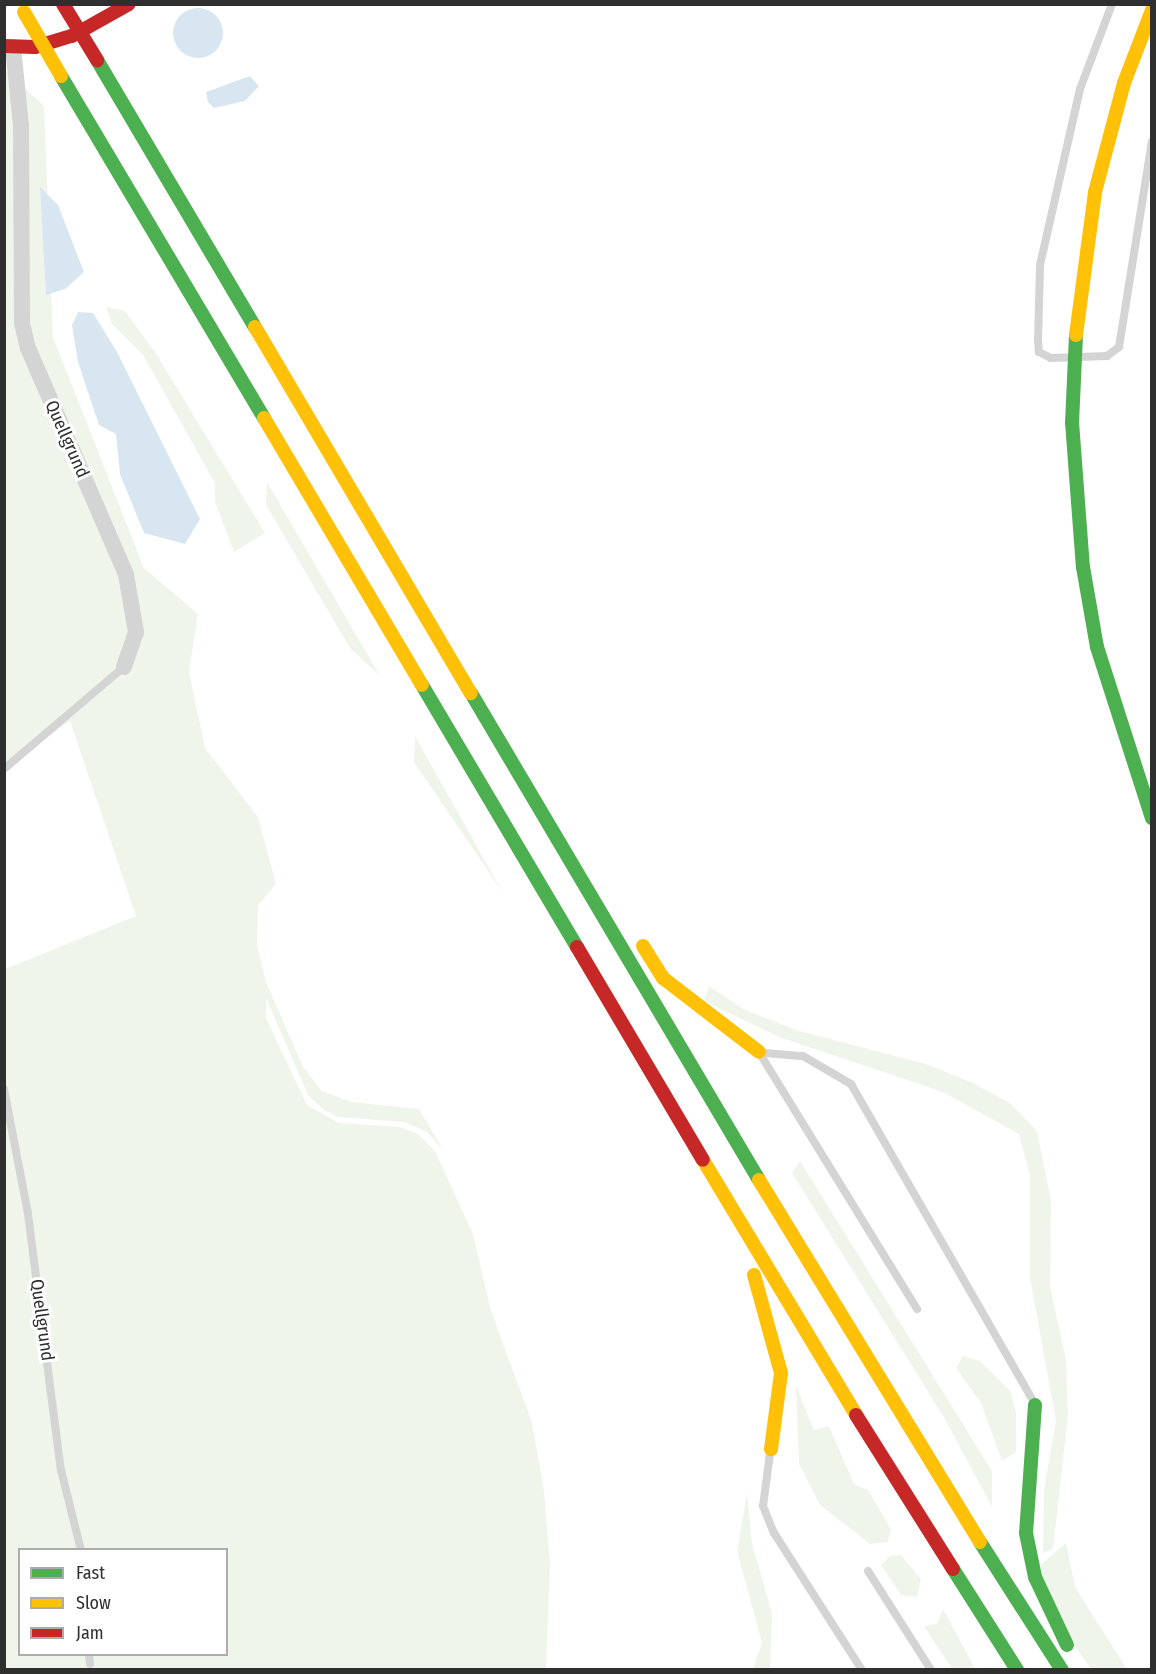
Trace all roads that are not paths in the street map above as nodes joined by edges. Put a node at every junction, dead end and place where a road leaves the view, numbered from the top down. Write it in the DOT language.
graph roads {
  1 [pos="63,4"];
  2 [pos="1112,4"];
  3 [pos="123,6"];
  4 [pos="22,8"];
  5 [pos="1152,10"];
  6 [pos="9,47"];
  7 [pos="1152,142"];
  8 [pos="1073,357"];
  9 [pos="124,667"];
  10 [pos="4,769"];
  11 [pos="1152,818"];
  12 [pos="577,870"];
  13 [pos="615,902"];
  14 [pos="633,931"];
  15 [pos="759,1052"];
  16 [pos="4,1089"];
  17 [pos="722,1194"];
  18 [pos="917,1309"];
  19 [pos="1035,1405"];
  20 [pos="771,1449"];
  21 [pos="80,1548"];
  22 [pos="868,1571"];
  23 [pos="862,1670"];
  24 [pos="931,1670"];
  25 [pos="1017,1670"];
  26 [pos="1062,1670"];
  27 [pos="1078,1670"];
  1 -- 12 [label="main road, bridge"];
  2 -- 8 [label="lane"];
  3 -- 6 [label="main road"];
  4 -- 17 [label="main road, bridge"];
  5 -- 8 [label="main road"];
  6 -- 9 [label="street, Quellgrund"];
  7 -- 8 [label="lane"];
  8 -- 11 [label="main road"];
  9 -- 10 [label="lane, Quellgrund"];
  12 -- 13 [label="main road"];
  12 -- 26 [label="main road"];
  14 -- 15 [label="main road"];
  15 -- 18 [label="lane"];
  15 -- 19 [label="lane"];
  16 -- 21 [label="lane, Quellgrund"];
  17 -- 20 [label="main road"];
  17 -- 25 [label="main road"];
  19 -- 27 [label="main road"];
  20 -- 23 [label="lane"];
  22 -- 24 [label="lane"];
}
